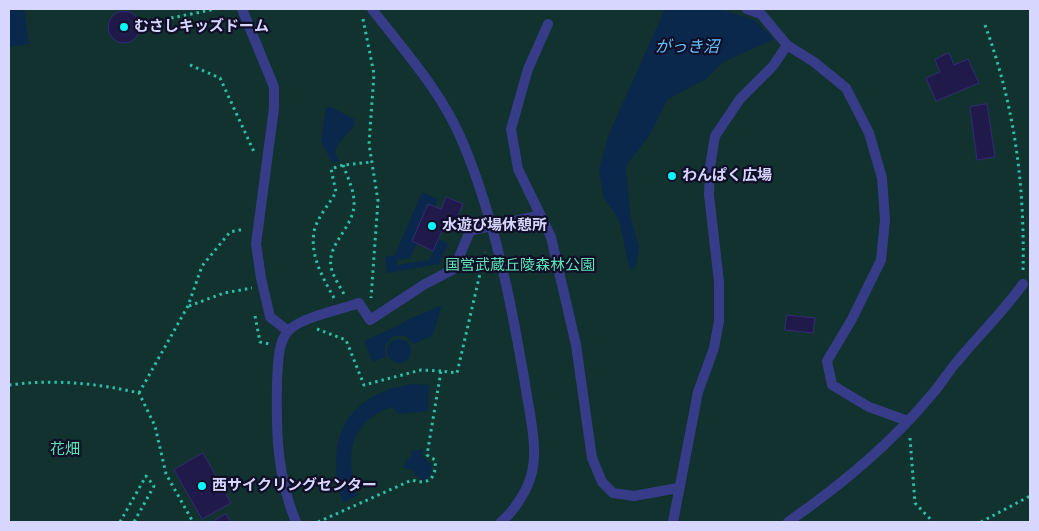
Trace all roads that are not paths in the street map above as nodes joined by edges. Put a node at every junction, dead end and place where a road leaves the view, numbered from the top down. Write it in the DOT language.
graph roads {
  1 [pos="242,9"];
  2 [pos="372,9"];
  3 [pos="747,9"];
  4 [pos="548,24"];
  5 [pos="787,45"];
  6 [pos="540,215"];
  7 [pos="491,227"];
  8 [pos="1023,284"];
  9 [pos="288,331"];
  10 [pos="908,421"];
  11 [pos="678,488"];
  12 [pos="296,522"];
  13 [pos="501,522"];
  14 [pos="673,522"];
  15 [pos="788,522"];
  1 -- 9 [label="street"];
  2 -- 7 [label="street"];
  3 -- 5 [label="street"];
  4 -- 6 [label="street"];
  5 -- 10 [label="street"];
  5 -- 11 [label="street"];
  6 -- 7 [label="street"];
  6 -- 11 [label="street"];
  7 -- 9 [label="street"];
  7 -- 13 [label="street"];
  8 -- 10 [label="street"];
  9 -- 12 [label="street"];
  10 -- 15 [label="street"];
  11 -- 14 [label="street"];
}
